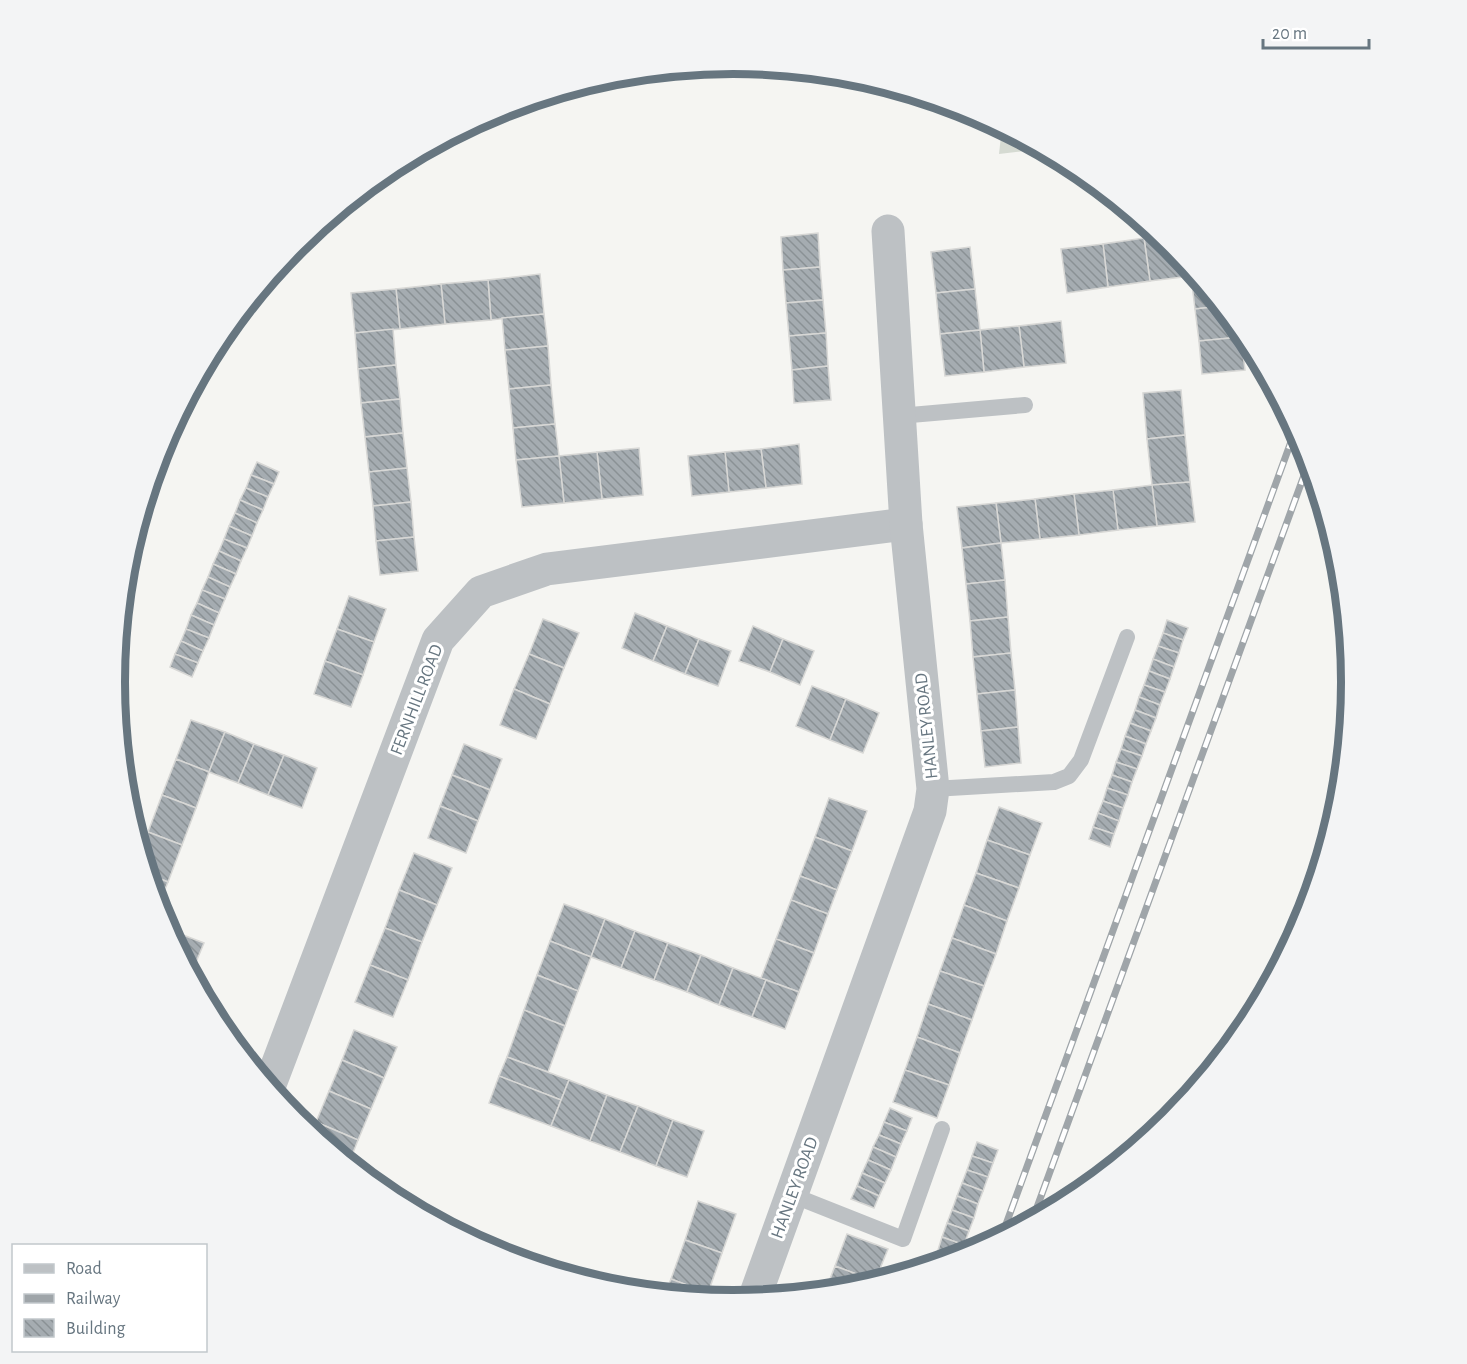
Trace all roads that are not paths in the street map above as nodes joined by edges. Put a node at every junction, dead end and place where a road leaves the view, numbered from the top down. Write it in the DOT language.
graph roads {
  1 [pos="888,231"];
  2 [pos="1025,405"];
  3 [pos="899,416"];
  4 [pos="906,524"];
  5 [pos="1127,638"];
  6 [pos="933,789"];
  7 [pos="272,1078"];
  8 [pos="942,1129"];
  9 [pos="792,1195"];
  10 [pos="758,1289"];
  1 -- 3 [label="street, HANLEY ROAD"];
  2 -- 3 [label="lane"];
  3 -- 4 [label="street, HANLEY ROAD"];
  4 -- 6 [label="street, HANLEY ROAD"];
  4 -- 7 [label="street, FERNHILL ROAD"];
  5 -- 6 [label="lane"];
  6 -- 9 [label="street, HANLEY ROAD"];
  8 -- 9 [label="lane"];
  9 -- 10 [label="street, HANLEY ROAD"];
}
